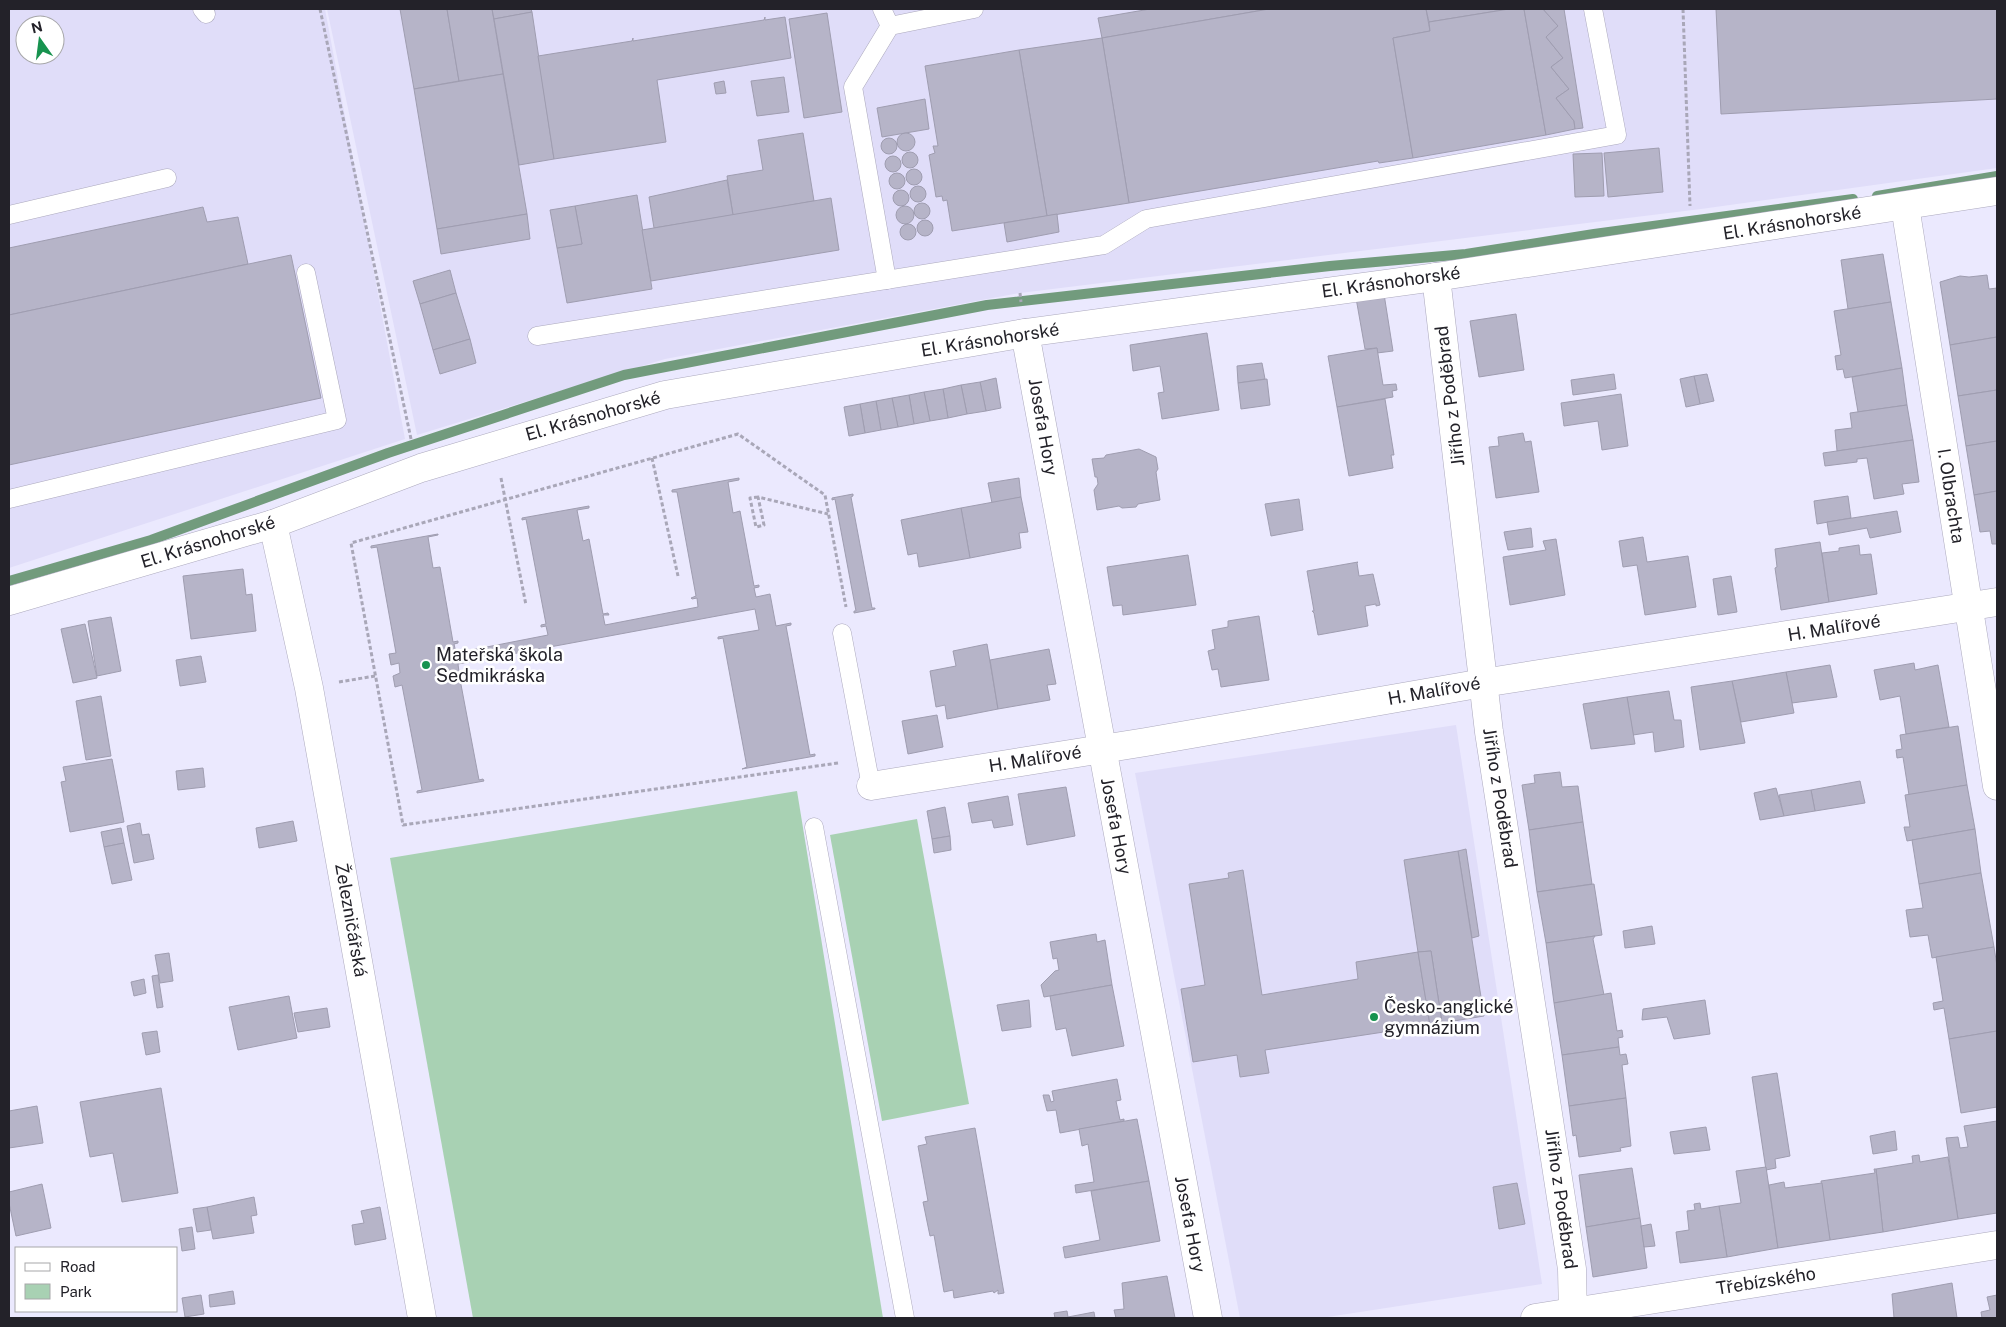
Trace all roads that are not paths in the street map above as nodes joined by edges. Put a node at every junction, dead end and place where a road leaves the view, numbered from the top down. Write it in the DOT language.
graph roads {
  1 [pos="882,9"];
  2 [pos="974,9"];
  3 [pos="1593,9"];
  4 [pos="890,26"];
  5 [pos="167,178"];
  6 [pos="1997,191"];
  7 [pos="1905,206"];
  8 [pos="9,215"];
  9 [pos="306,273"];
  10 [pos="1436,276"];
  11 [pos="887,280"];
  12 [pos="1025,333"];
  13 [pos="537,336"];
  14 [pos="9,499"];
  15 [pos="273,524"];
  16 [pos="9,601"];
  17 [pos="1997,602"];
  18 [pos="1969,607"];
  19 [pos="842,633"];
  20 [pos="1483,683"];
  21 [pos="1102,748"];
  22 [pos="871,786"];
  23 [pos="1997,786"];
  24 [pos="814,827"];
  25 [pos="1997,1245"];
  26 [pos="1573,1315"];
  27 [pos="422,1318"];
  28 [pos="904,1318"];
  29 [pos="1208,1318"];
  30 [pos="1534,1318"];
  1 -- 4 [label="lane"];
  2 -- 4 [label="lane"];
  3 -- 11 [label="lane"];
  4 -- 11 [label="lane"];
  5 -- 8 [label="lane"];
  6 -- 7 [label="street, El. Krásnohorské"];
  7 -- 10 [label="street, El. Krásnohorské"];
  7 -- 18 [label="street, I. Olbrachta"];
  9 -- 14 [label="lane"];
  10 -- 12 [label="street, El. Krásnohorské"];
  10 -- 20 [label="street, Jiřího z Poděbrad"];
  11 -- 13 [label="lane"];
  12 -- 15 [label="street, El. Krásnohorské"];
  12 -- 21 [label="street, Josefa Hory"];
  15 -- 16 [label="street, El. Krásnohorské"];
  15 -- 27 [label="street, Železničářská"];
  17 -- 18 [label="street, H. Malířové"];
  18 -- 20 [label="street, H. Malířové"];
  18 -- 23 [label="street, I. Olbrachta"];
  19 -- 22 [label="lane"];
  20 -- 21 [label="street, H. Malířové"];
  20 -- 26 [label="street, Jiřího z Poděbrad"];
  21 -- 22 [label="street, H. Malířové"];
  21 -- 29 [label="street, Josefa Hory"];
  24 -- 28 [label="lane"];
  25 -- 26 [label="street, Třebízského"];
  26 -- 30 [label="street, Třebízského"];
}
